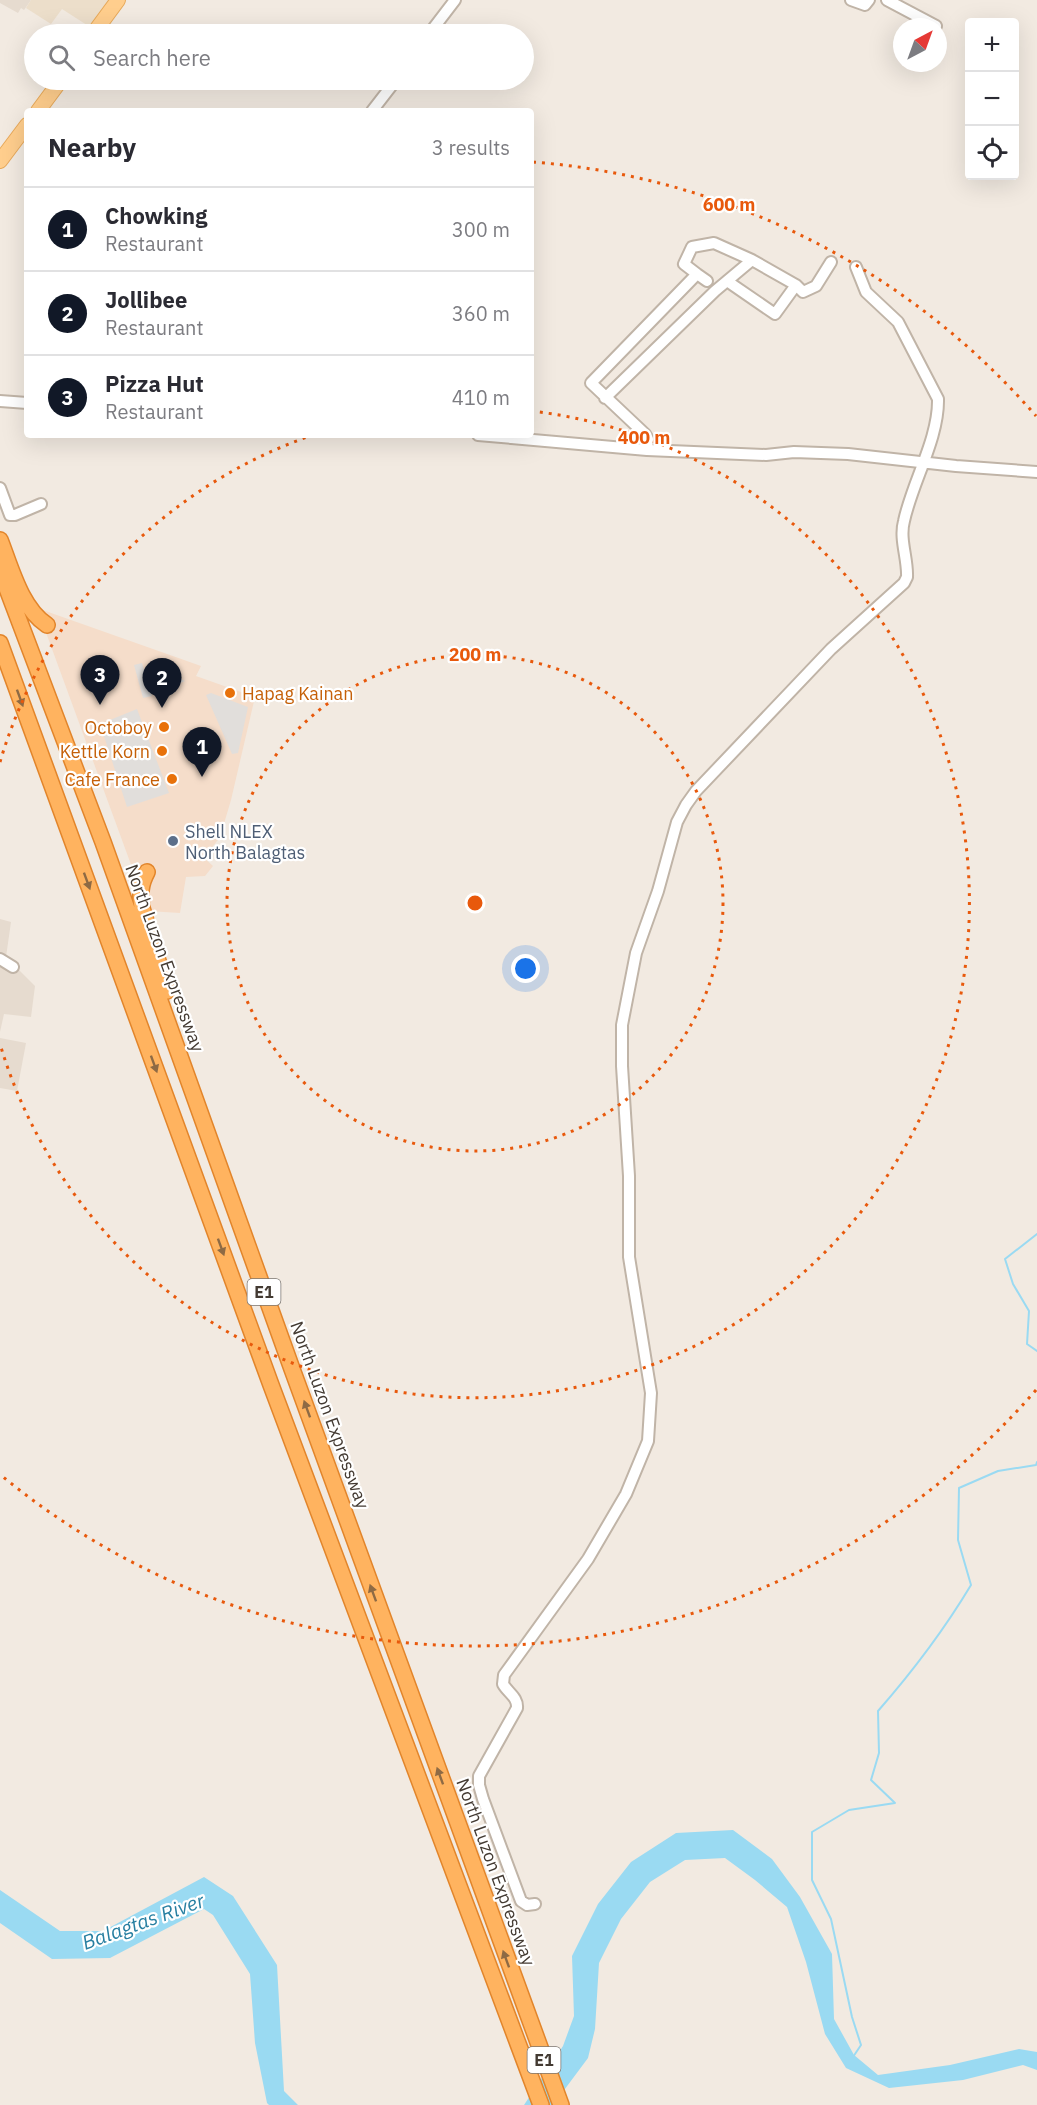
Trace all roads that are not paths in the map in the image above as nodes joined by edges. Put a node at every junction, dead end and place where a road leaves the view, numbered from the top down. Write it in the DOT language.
graph roads {
  1 [pos="118,0"];
  2 [pos="455,0"];
  3 [pos="851,0"];
  4 [pos="869,0"];
  5 [pos="887,0"];
  6 [pos="921,18"];
  7 [pos="100,24"];
  8 [pos="437,24"];
  9 [pos="54,90"];
  10 [pos="388,90"];
  11 [pos="40,108"];
  12 [pos="374,108"];
  13 [pos="24,129"];
  14 [pos="0,161"];
  15 [pos="752,260"];
  16 [pos="831,262"];
  17 [pos="856,267"];
  18 [pos="697,274"];
  19 [pos="727,280"];
  20 [pos="707,281"];
  21 [pos="796,285"];
  22 [pos="605,398"];
  23 [pos="0,401"];
  24 [pos="24,403"];
  25 [pos="512,438"];
  26 [pos="647,450"];
  27 [pos="924,461"];
  28 [pos="1037,472"];
  29 [pos="0,488"];
  30 [pos="42,504"];
  31 [pos="0,540"];
  32 [pos="0,570"];
  33 [pos="47,625"];
  34 [pos="0,643"];
  35 [pos="147,872"];
  36 [pos="0,959"];
  37 [pos="13,967"];
  38 [pos="211,1143"];
  39 [pos="535,1904"];
  40 [pos="542,2105"];
  41 [pos="561,2105"];
  1 -- 7 [label="main road"];
  2 -- 8 [label="street"];
  3 -- 4 [label="street"];
  5 -- 6 [label="street"];
  9 -- 11 [label="main road"];
  10 -- 12 [label="street"];
  13 -- 14 [label="main road"];
  15 -- 18 [label="street"];
  15 -- 19 [label="street"];
  15 -- 21 [label="street"];
  16 -- 21 [label="street"];
  17 -- 27 [label="street"];
  18 -- 20 [label="street"];
  18 -- 22 [label="street"];
  19 -- 21 [label="street"];
  19 -- 22 [label="street"];
  22 -- 26 [label="street"];
  23 -- 24 [label="street"];
  25 -- 26 [label="street"];
  26 -- 27 [label="street"];
  27 -- 28 [label="street"];
  27 -- 39 [label="street"];
  29 -- 30 [label="street"];
  31 -- 33 [label="highway"];
  32 -- 38 [label="highway, North Luzon Expressway / E1"];
  34 -- 40 [label="highway, E1, one-way"];
  35 -- 38 [label="highway"];
  36 -- 37 [label="street"];
  41 -- 38 [label="highway, North Luzon Expressway / E1, one-way"];
}
